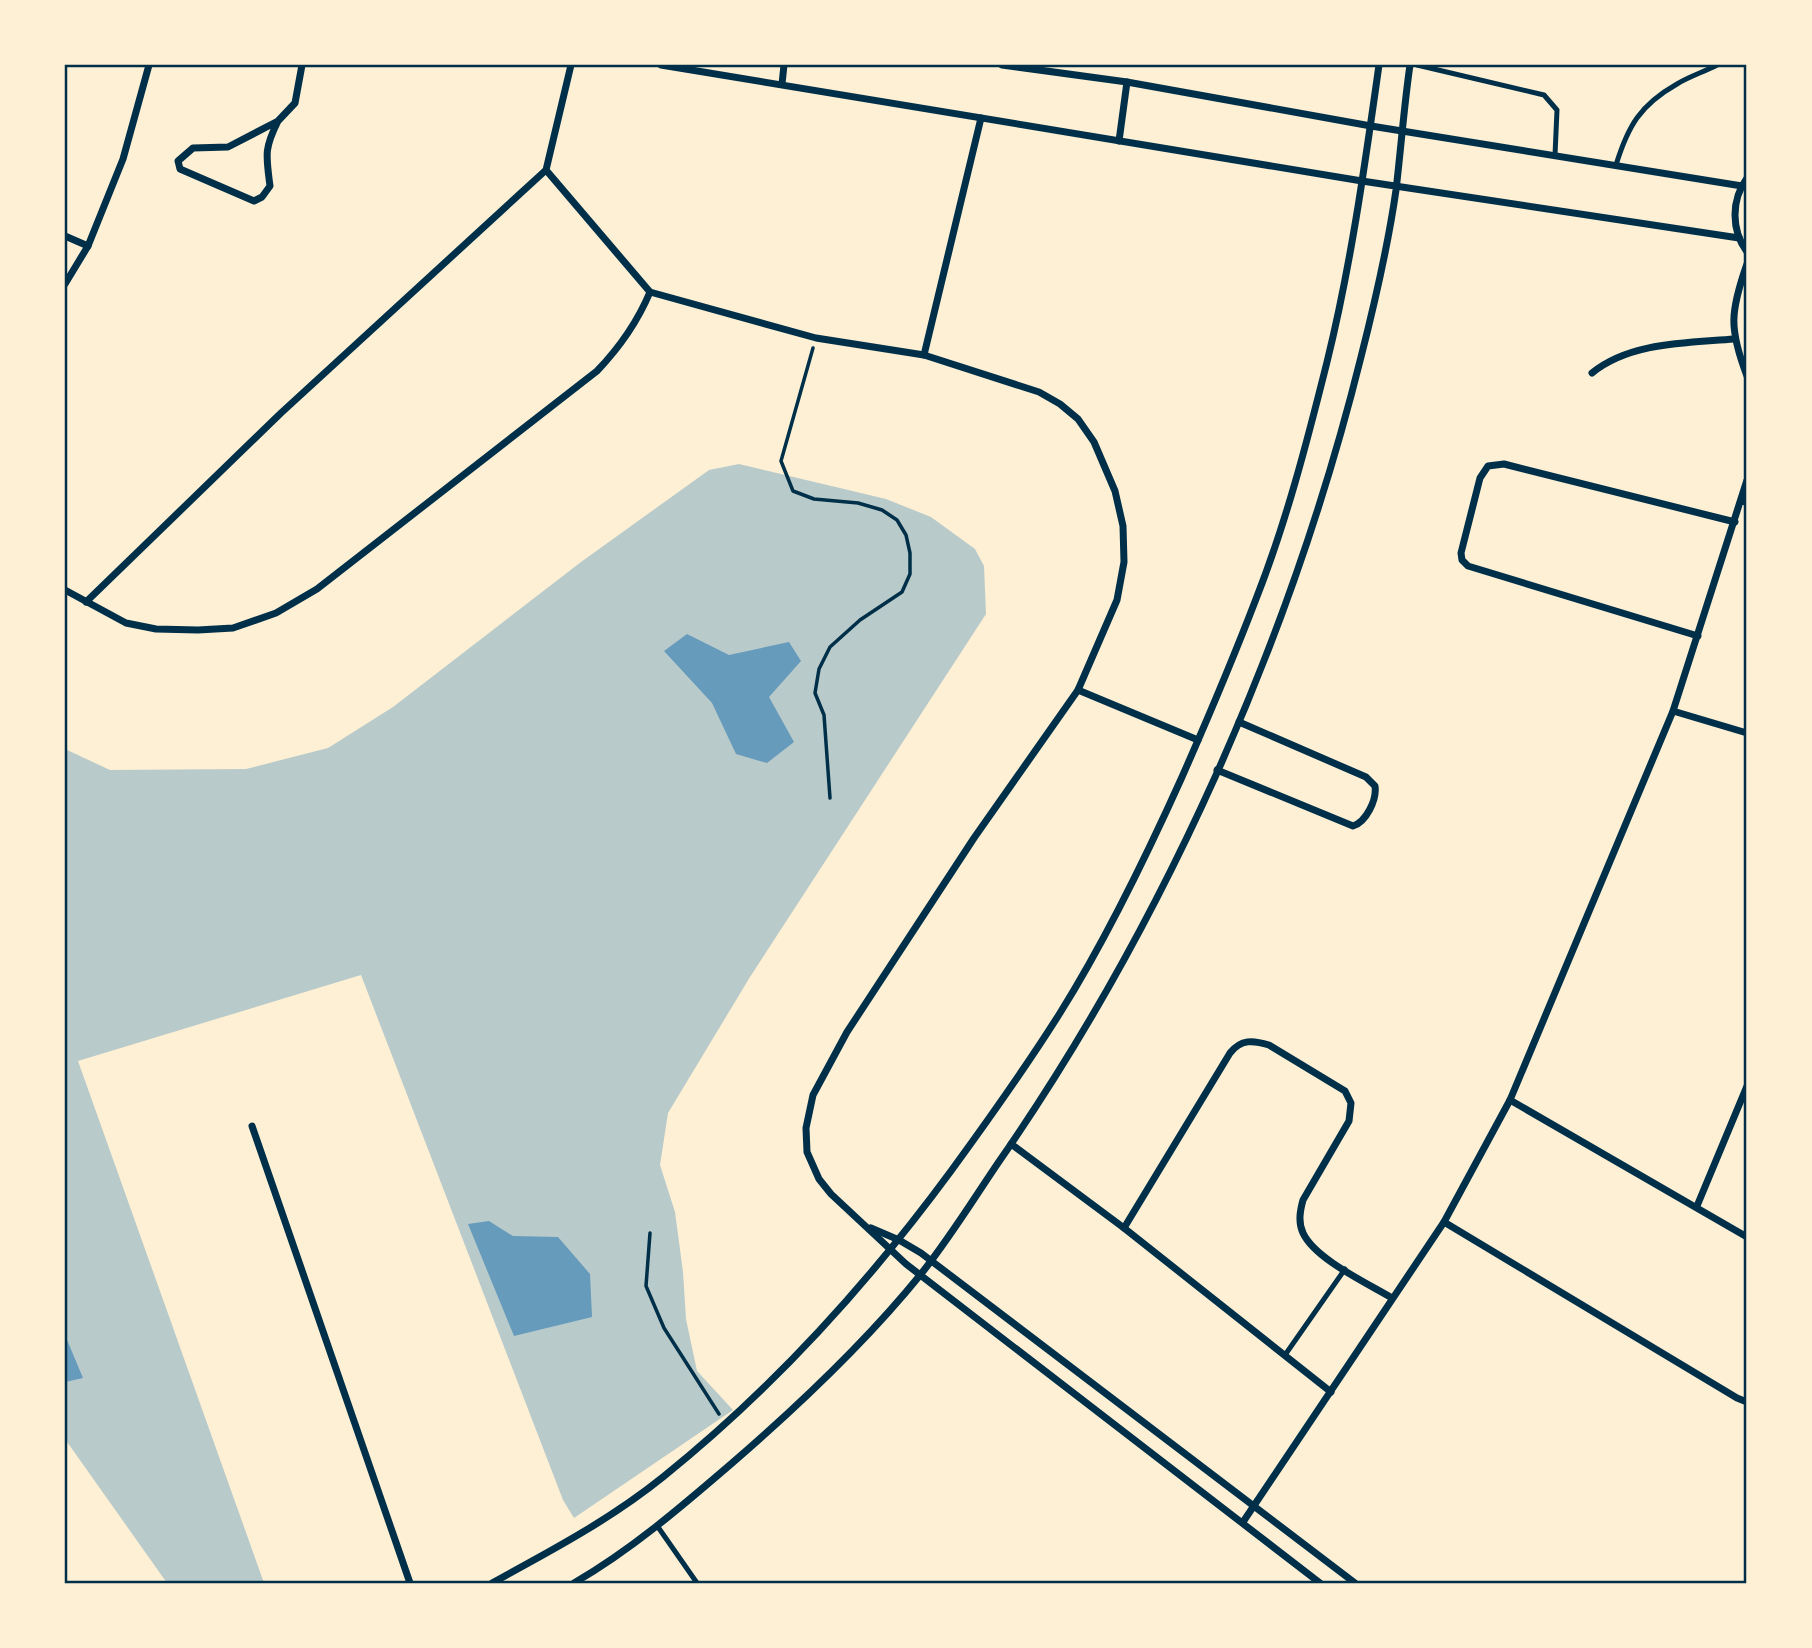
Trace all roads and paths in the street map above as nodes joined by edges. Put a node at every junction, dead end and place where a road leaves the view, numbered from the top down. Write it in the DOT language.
graph roads {
  1 [pos="149,65"];
  2 [pos="302,65"];
  3 [pos="571,65"];
  4 [pos="661,65"];
  5 [pos="784,65"];
  6 [pos="1002,65"];
  7 [pos="1379,65"];
  8 [pos="1410,65"];
  9 [pos="1417,65"];
  10 [pos="1717,65"];
  11 [pos="1127,82"];
  12 [pos="782,84"];
  13 [pos="981,118"];
  14 [pos="278,121"];
  15 [pos="1371,126"];
  16 [pos="1401,131"];
  17 [pos="1119,141"];
  18 [pos="1555,155"];
  19 [pos="1616,165"];
  20 [pos="546,170"];
  21 [pos="1747,178"];
  22 [pos="1362,181"];
  23 [pos="1742,186"];
  24 [pos="1396,187"];
  25 [pos="65,236"];
  26 [pos="1739,238"];
  27 [pos="88,246"];
  28 [pos="1747,252"];
  29 [pos="1747,264"];
  30 [pos="65,284"];
  31 [pos="650,292"];
  32 [pos="816,338"];
  33 [pos="1734,340"];
  34 [pos="925,355"];
  35 [pos="1592,373"];
  36 [pos="1747,376"];
  37 [pos="1747,480"];
  38 [pos="1744,502"];
  39 [pos="1735,522"];
  40 [pos="65,590"];
  41 [pos="86,602"];
  42 [pos="1698,636"];
  43 [pos="1078,690"];
  44 [pos="1674,711"];
  45 [pos="1238,722"];
  46 [pos="1747,733"];
  47 [pos="1198,740"];
  48 [pos="1217,770"];
  49 [pos="830,798"];
  50 [pos="1747,1086"];
  51 [pos="1510,1100"];
  52 [pos="253,1126"];
  53 [pos="1012,1144"];
  54 [pos="1697,1206"];
  55 [pos="1444,1222"];
  56 [pos="867,1227"];
  57 [pos="1124,1228"];
  58 [pos="650,1233"];
  59 [pos="1747,1237"];
  60 [pos="899,1240"];
  61 [pos="890,1251"];
  62 [pos="931,1260"];
  63 [pos="1345,1269"];
  64 [pos="920,1275"];
  65 [pos="1392,1298"];
  66 [pos="1285,1355"];
  67 [pos="1331,1392"];
  68 [pos="1747,1402"];
  69 [pos="726,1425"];
  70 [pos="1255,1506"];
  71 [pos="1243,1522"];
  72 [pos="658,1527"];
  73 [pos="410,1583"];
  74 [pos="492,1583"];
  75 [pos="574,1583"];
  76 [pos="697,1583"];
  77 [pos="1320,1583"];
  78 [pos="1355,1583"];
  1 -- 27 [label="street"];
  2 -- 14 [label="street"];
  3 -- 20 [label="street"];
  4 -- 12 [label="street"];
  5 -- 12 [label="street"];
  6 -- 11 [label="street"];
  7 -- 15 [label="street"];
  8 -- 16 [label="street"];
  9 -- 18 [label="lane"];
  10 -- 19 [label="lane"];
  11 -- 15 [label="street"];
  11 -- 17 [label="street"];
  12 -- 13 [label="street"];
  13 -- 17 [label="street"];
  13 -- 34 [label="street"];
  14 -- 14 [label="street"];
  15 -- 16 [label="street"];
  15 -- 22 [label="street"];
  16 -- 18 [label="street"];
  16 -- 24 [label="street"];
  17 -- 22 [label="street"];
  18 -- 19 [label="street"];
  19 -- 23 [label="street"];
  20 -- 31 [label="street"];
  20 -- 41 [label="street"];
  21 -- 23 [label="street"];
  22 -- 24 [label="street"];
  22 -- 47 [label="street"];
  23 -- 26 [label="street"];
  24 -- 26 [label="street"];
  24 -- 45 [label="street"];
  25 -- 27 [label="street"];
  26 -- 28 [label="street"];
  27 -- 30 [label="street"];
  29 -- 33 [label="street"];
  31 -- 32 [label="street"];
  31 -- 41 [label="street"];
  32 -- 34 [label="street"];
  32 -- 49 [label="path"];
  33 -- 35 [label="street"];
  33 -- 36 [label="street"];
  34 -- 43 [label="street"];
  37 -- 38 [label="street"];
  38 -- 39 [label="street"];
  39 -- 42 [label="street"];
  39 -- 42 [label="street"];
  40 -- 41 [label="street"];
  42 -- 44 [label="street"];
  43 -- 47 [label="street"];
  43 -- 56 [label="street"];
  44 -- 46 [label="street"];
  44 -- 51 [label="street"];
  45 -- 48 [label="street"];
  45 -- 48 [label="street"];
  47 -- 60 [label="street"];
  48 -- 53 [label="street"];
  50 -- 54 [label="street"];
  51 -- 54 [label="street"];
  51 -- 55 [label="street"];
  52 -- 73 [label="street"];
  53 -- 57 [label="street"];
  53 -- 62 [label="street"];
  54 -- 59 [label="street"];
  55 -- 65 [label="street"];
  55 -- 68 [label="street"];
  56 -- 60 [label="street"];
  56 -- 61 [label="street"];
  57 -- 63 [label="street"];
  57 -- 66 [label="street"];
  58 -- 69 [label="path"];
  60 -- 61 [label="street"];
  60 -- 62 [label="street"];
  61 -- 64 [label="street"];
  61 -- 69 [label="street"];
  62 -- 64 [label="street"];
  62 -- 70 [label="street"];
  63 -- 65 [label="street"];
  63 -- 66 [label="lane"];
  64 -- 71 [label="street"];
  64 -- 72 [label="street"];
  65 -- 67 [label="street"];
  66 -- 67 [label="street"];
  67 -- 70 [label="street"];
  69 -- 74 [label="street"];
  70 -- 71 [label="street"];
  70 -- 78 [label="street"];
  71 -- 77 [label="street"];
  72 -- 75 [label="street"];
  72 -- 76 [label="lane"];
}
